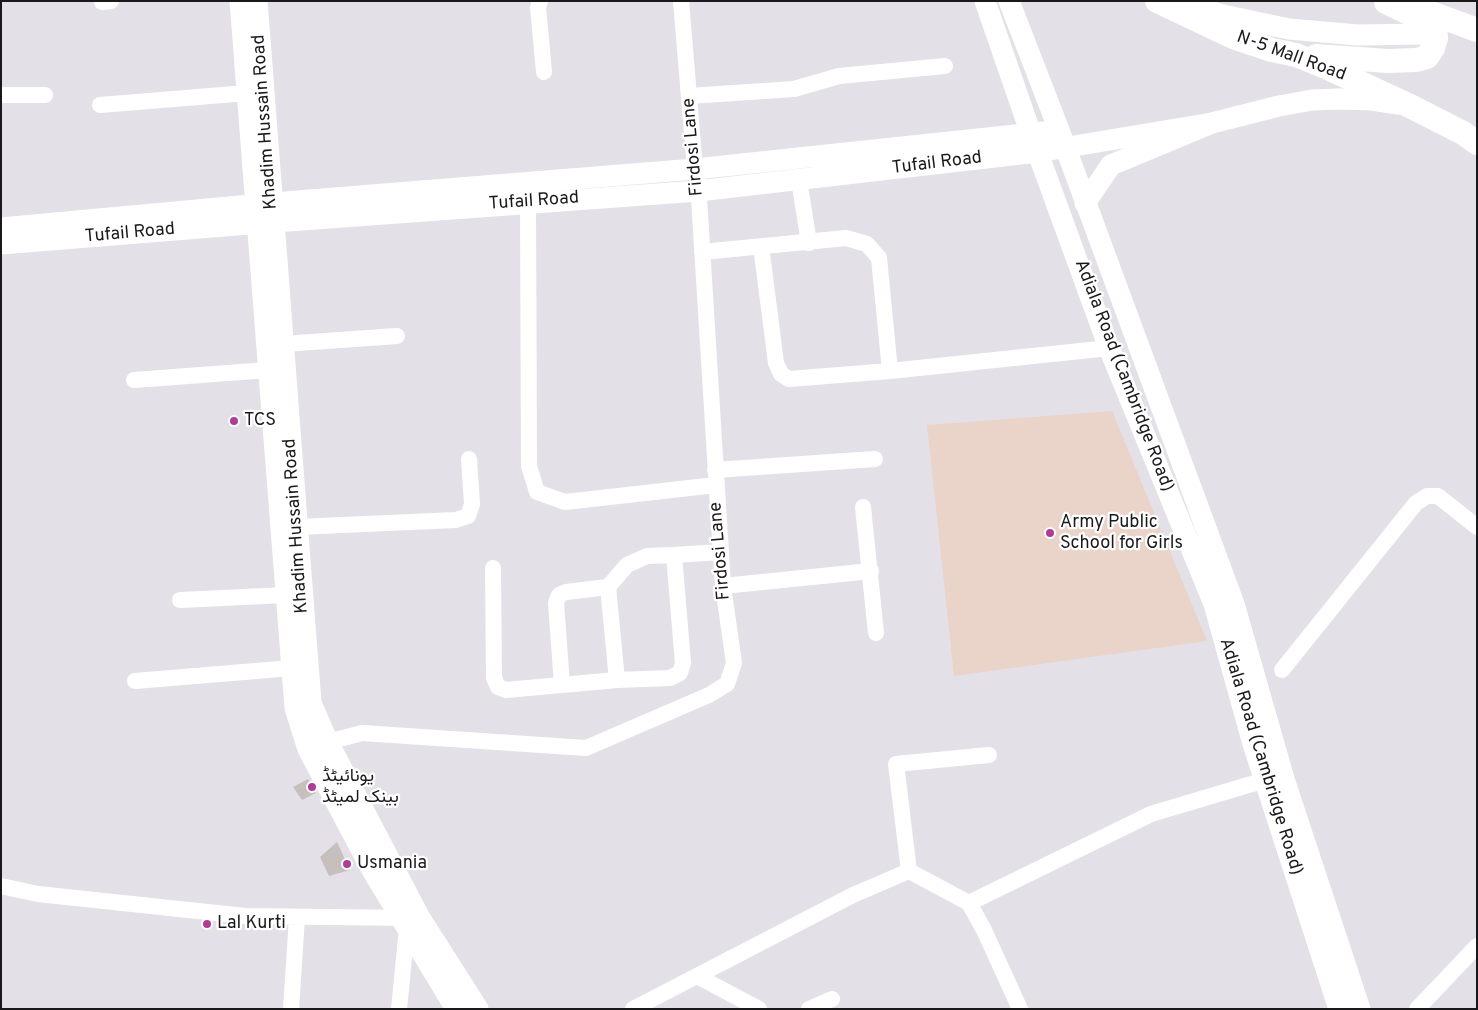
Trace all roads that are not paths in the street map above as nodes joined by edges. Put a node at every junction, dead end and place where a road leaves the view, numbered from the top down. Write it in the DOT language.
graph roads {
  1 [pos="240,1"];
  2 [pos="257,1"];
  3 [pos="540,1"];
  4 [pos="681,1"];
  5 [pos="985,1"];
  6 [pos="1009,1"];
  7 [pos="1157,1"];
  8 [pos="1176,1"];
  9 [pos="1374,1"];
  10 [pos="1389,1"];
  11 [pos="1477,30"];
  12 [pos="1426,34"];
  13 [pos="1296,55"];
  14 [pos="945,66"];
  15 [pos="544,72"];
  16 [pos="247,93"];
  17 [pos="1,95"];
  18 [pos="45,95"];
  19 [pos="689,96"];
  20 [pos="100,105"];
  21 [pos="1410,106"];
  22 [pos="1212,123"];
  23 [pos="1062,139"];
  24 [pos="1034,143"];
  25 [pos="1477,143"];
  26 [pos="695,170"];
  27 [pos="799,180"];
  28 [pos="698,191"];
  29 [pos="528,202"];
  30 [pos="1085,203"];
  31 [pos="265,213"];
  32 [pos="1,228"];
  33 [pos="809,242"];
  34 [pos="1,244"];
  35 [pos="762,246"];
  36 [pos="702,252"];
  37 [pos="397,336"];
  38 [pos="283,344"];
  39 [pos="1109,348"];
  40 [pos="268,370"];
  41 [pos="890,371"];
  42 [pos="134,380"];
  43 [pos="469,459"];
  44 [pos="875,460"];
  45 [pos="715,478"];
  46 [pos="863,507"];
  47 [pos="1477,526"];
  48 [pos="297,527"];
  49 [pos="721,552"];
  50 [pos="674,555"];
  51 [pos="493,568"];
  52 [pos="871,571"];
  53 [pos="723,586"];
  54 [pos="608,587"];
  55 [pos="286,595"];
  56 [pos="180,600"];
  57 [pos="876,634"];
  58 [pos="292,668"];
  59 [pos="1282,670"];
  60 [pos="135,680"];
  61 [pos="617,680"];
  62 [pos="562,685"];
  63 [pos="328,742"];
  64 [pos="989,755"];
  65 [pos="1265,780"];
  66 [pos="909,871"];
  67 [pos="1,886"];
  68 [pos="969,903"];
  69 [pos="297,917"];
  70 [pos="409,922"];
  71 [pos="1477,946"];
  72 [pos="697,976"];
  73 [pos="832,999"];
  74 [pos="291,1009"];
  75 [pos="399,1009"];
  76 [pos="456,1009"];
  77 [pos="478,1009"];
  78 [pos="633,1009"];
  79 [pos="759,1009"];
  80 [pos="809,1009"];
  81 [pos="1020,1009"];
  82 [pos="1339,1009"];
  83 [pos="1360,1009"];
  84 [pos="1418,1009"];
  1 -- 16 [label="main road, Khadim Hussain Road"];
  2 -- 31 [label="main road, Khadim Hussain Road"];
  3 -- 15 [label="street"];
  4 -- 19 [label="street, Firdosi Lane"];
  5 -- 24 [label="main road, Adiala Road (Cambridge Road)"];
  6 -- 23 [label="main road, Adiala Road (Cambridge Road)"];
  7 -- 13 [label="highway, N-5 Mall Road"];
  8 -- 12 [label="main road"];
  9 -- 10 [label="highway"];
  10 -- 11 [label="highway"];
  10 -- 13 [label="highway"];
  13 -- 21 [label="highway, N-5 Mall Road"];
  14 -- 19 [label="street"];
  16 -- 20 [label="street"];
  16 -- 31 [label="main road, Khadim Hussain Road"];
  17 -- 18 [label="street"];
  19 -- 26 [label="street, Firdosi Lane"];
  21 -- 22 [label="main road"];
  21 -- 25 [label="highway, N-5 Mall Road"];
  22 -- 23 [label="main road, Tufail Road"];
  22 -- 30 [label="main road"];
  23 -- 24 [label="main road, Tufail Road"];
  23 -- 30 [label="main road, Adiala Road (Cambridge Road)"];
  24 -- 26 [label="main road, Tufail Road"];
  24 -- 27 [label="main road, Tufail Road"];
  24 -- 39 [label="main road, Adiala Road (Cambridge Road)"];
  26 -- 28 [label="street, Firdosi Lane"];
  26 -- 31 [label="main road, Tufail Road"];
  27 -- 28 [label="main road, Tufail Road"];
  27 -- 33 [label="street"];
  28 -- 29 [label="main road, Tufail Road"];
  28 -- 36 [label="street, Firdosi Lane"];
  29 -- 31 [label="main road, Tufail Road"];
  29 -- 45 [label="street"];
  30 -- 83 [label="main road, Adiala Road (Cambridge Road)"];
  31 -- 32 [label="main road, Tufail Road"];
  31 -- 34 [label="main road, Tufail Road"];
  31 -- 38 [label="main road, Khadim Hussain Road"];
  31 -- 40 [label="main road, Khadim Hussain Road"];
  33 -- 35 [label="street"];
  33 -- 41 [label="street"];
  35 -- 36 [label="street"];
  35 -- 41 [label="street"];
  36 -- 45 [label="street, Firdosi Lane"];
  37 -- 38 [label="street"];
  38 -- 48 [label="main road, Khadim Hussain Road"];
  39 -- 41 [label="street"];
  39 -- 65 [label="main road, Adiala Road (Cambridge Road)"];
  40 -- 42 [label="street"];
  40 -- 55 [label="main road, Khadim Hussain Road"];
  43 -- 48 [label="street"];
  44 -- 45 [label="street"];
  45 -- 49 [label="street, Firdosi Lane"];
  46 -- 52 [label="street"];
  47 -- 59 [label="street"];
  48 -- 63 [label="main road, Khadim Hussain Road"];
  49 -- 50 [label="street"];
  49 -- 53 [label="street, Firdosi Lane"];
  50 -- 54 [label="street"];
  50 -- 61 [label="street"];
  51 -- 62 [label="street"];
  52 -- 53 [label="street"];
  52 -- 57 [label="street"];
  53 -- 63 [label="street, Firdosi Lane"];
  54 -- 61 [label="street"];
  54 -- 62 [label="street"];
  55 -- 56 [label="street"];
  55 -- 58 [label="main road, Khadim Hussain Road"];
  58 -- 60 [label="street"];
  58 -- 70 [label="main road, Khadim Hussain Road"];
  61 -- 62 [label="street"];
  63 -- 70 [label="main road, Khadim Hussain Road"];
  64 -- 66 [label="street"];
  65 -- 68 [label="street"];
  65 -- 82 [label="main road, Adiala Road (Cambridge Road)"];
  66 -- 68 [label="street"];
  66 -- 72 [label="street"];
  67 -- 69 [label="street"];
  68 -- 81 [label="street"];
  69 -- 70 [label="street"];
  69 -- 74 [label="street"];
  70 -- 75 [label="street"];
  70 -- 76 [label="main road, Khadim Hussain Road"];
  70 -- 77 [label="main road, Khadim Hussain Road"];
  71 -- 84 [label="street"];
  72 -- 78 [label="street"];
  72 -- 79 [label="street"];
  73 -- 80 [label="street"];
}
